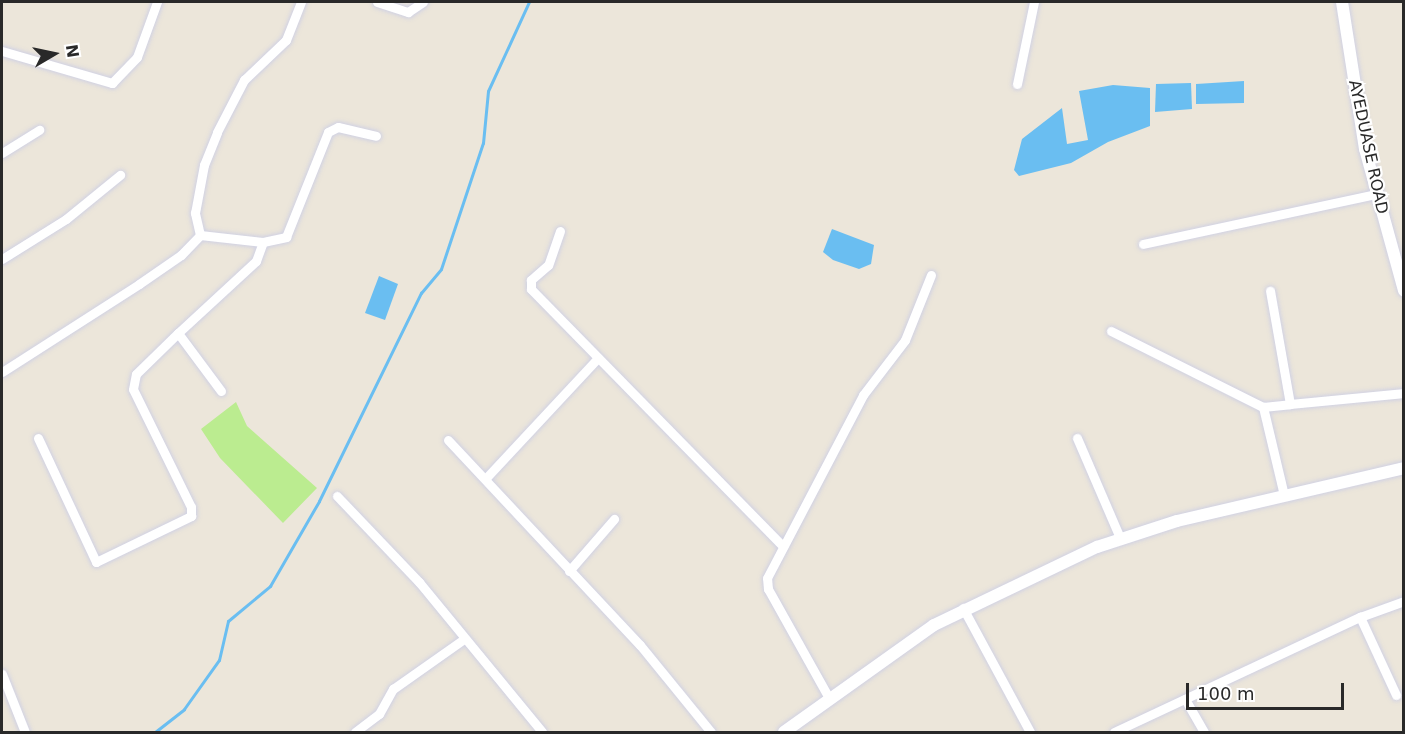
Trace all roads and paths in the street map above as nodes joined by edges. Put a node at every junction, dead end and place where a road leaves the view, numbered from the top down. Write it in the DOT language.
graph roads {
  1 [pos="156,2"];
  2 [pos="301,2"];
  3 [pos="377,2"];
  4 [pos="423,2"];
  5 [pos="1034,2"];
  6 [pos="1342,2"];
  7 [pos="2,51"];
  8 [pos="1017,84"];
  9 [pos="39,129"];
  10 [pos="376,136"];
  11 [pos="2,153"];
  12 [pos="120,175"];
  13 [pos="1377,194"];
  14 [pos="560,231"];
  15 [pos="200,235"];
  16 [pos="263,242"];
  17 [pos="1143,244"];
  18 [pos="2,259"];
  19 [pos="931,275"];
  20 [pos="1270,291"];
  21 [pos="1404,291"];
  22 [pos="1111,331"];
  23 [pos="178,333"];
  24 [pos="596,360"];
  25 [pos="2,372"];
  26 [pos="221,391"];
  27 [pos="1404,393"];
  28 [pos="1290,404"];
  29 [pos="1263,407"];
  30 [pos="38,438"];
  31 [pos="1077,438"];
  32 [pos="448,440"];
  33 [pos="1404,468"];
  34 [pos="486,478"];
  35 [pos="1284,495"];
  36 [pos="337,496"];
  37 [pos="614,519"];
  38 [pos="1120,538"];
  39 [pos="783,546"];
  40 [pos="569,571"];
  41 [pos="1404,601"];
  42 [pos="963,608"];
  43 [pos="1359,617"];
  44 [pos="464,639"];
  45 [pos="2,675"];
  46 [pos="1396,695"];
  47 [pos="829,698"];
  48 [pos="1185,699"];
  49 [pos="26,732"];
  50 [pos="355,732"];
  51 [pos="542,732"];
  52 [pos="711,732"];
  53 [pos="784,732"];
  54 [pos="1030,732"];
  55 [pos="1114,732"];
  56 [pos="1204,732"];
  1 -- 7 [label="street"];
  2 -- 15 [label="street"];
  3 -- 4 [label="street"];
  5 -- 8 [label="street"];
  6 -- 13 [label="street, AYEDUASE ROAD"];
  9 -- 11 [label="street"];
  10 -- 16 [label="street"];
  12 -- 18 [label="street"];
  13 -- 17 [label="street"];
  13 -- 21 [label="street, AYEDUASE ROAD"];
  14 -- 24 [label="street"];
  15 -- 16 [label="street"];
  15 -- 25 [label="street"];
  16 -- 23 [label="street"];
  19 -- 39 [label="street"];
  20 -- 28 [label="street"];
  22 -- 29 [label="street"];
  23 -- 26 [label="street"];
  23 -- 30 [label="street"];
  24 -- 34 [label="street"];
  24 -- 39 [label="street"];
  27 -- 28 [label="street"];
  28 -- 29 [label="street"];
  29 -- 35 [label="street"];
  31 -- 38 [label="street"];
  32 -- 34 [label="street"];
  33 -- 35 [label="street"];
  34 -- 40 [label="street"];
  35 -- 38 [label="street"];
  36 -- 44 [label="street"];
  37 -- 40 [label="street"];
  38 -- 42 [label="street"];
  39 -- 47 [label="street"];
  40 -- 52 [label="street"];
  41 -- 43 [label="street"];
  42 -- 47 [label="street"];
  42 -- 54 [label="street"];
  43 -- 46 [label="street"];
  43 -- 48 [label="street"];
  44 -- 50 [label="street"];
  44 -- 51 [label="street"];
  45 -- 49 [label="street"];
  47 -- 53 [label="street"];
  48 -- 55 [label="street"];
  48 -- 56 [label="street"];
}
